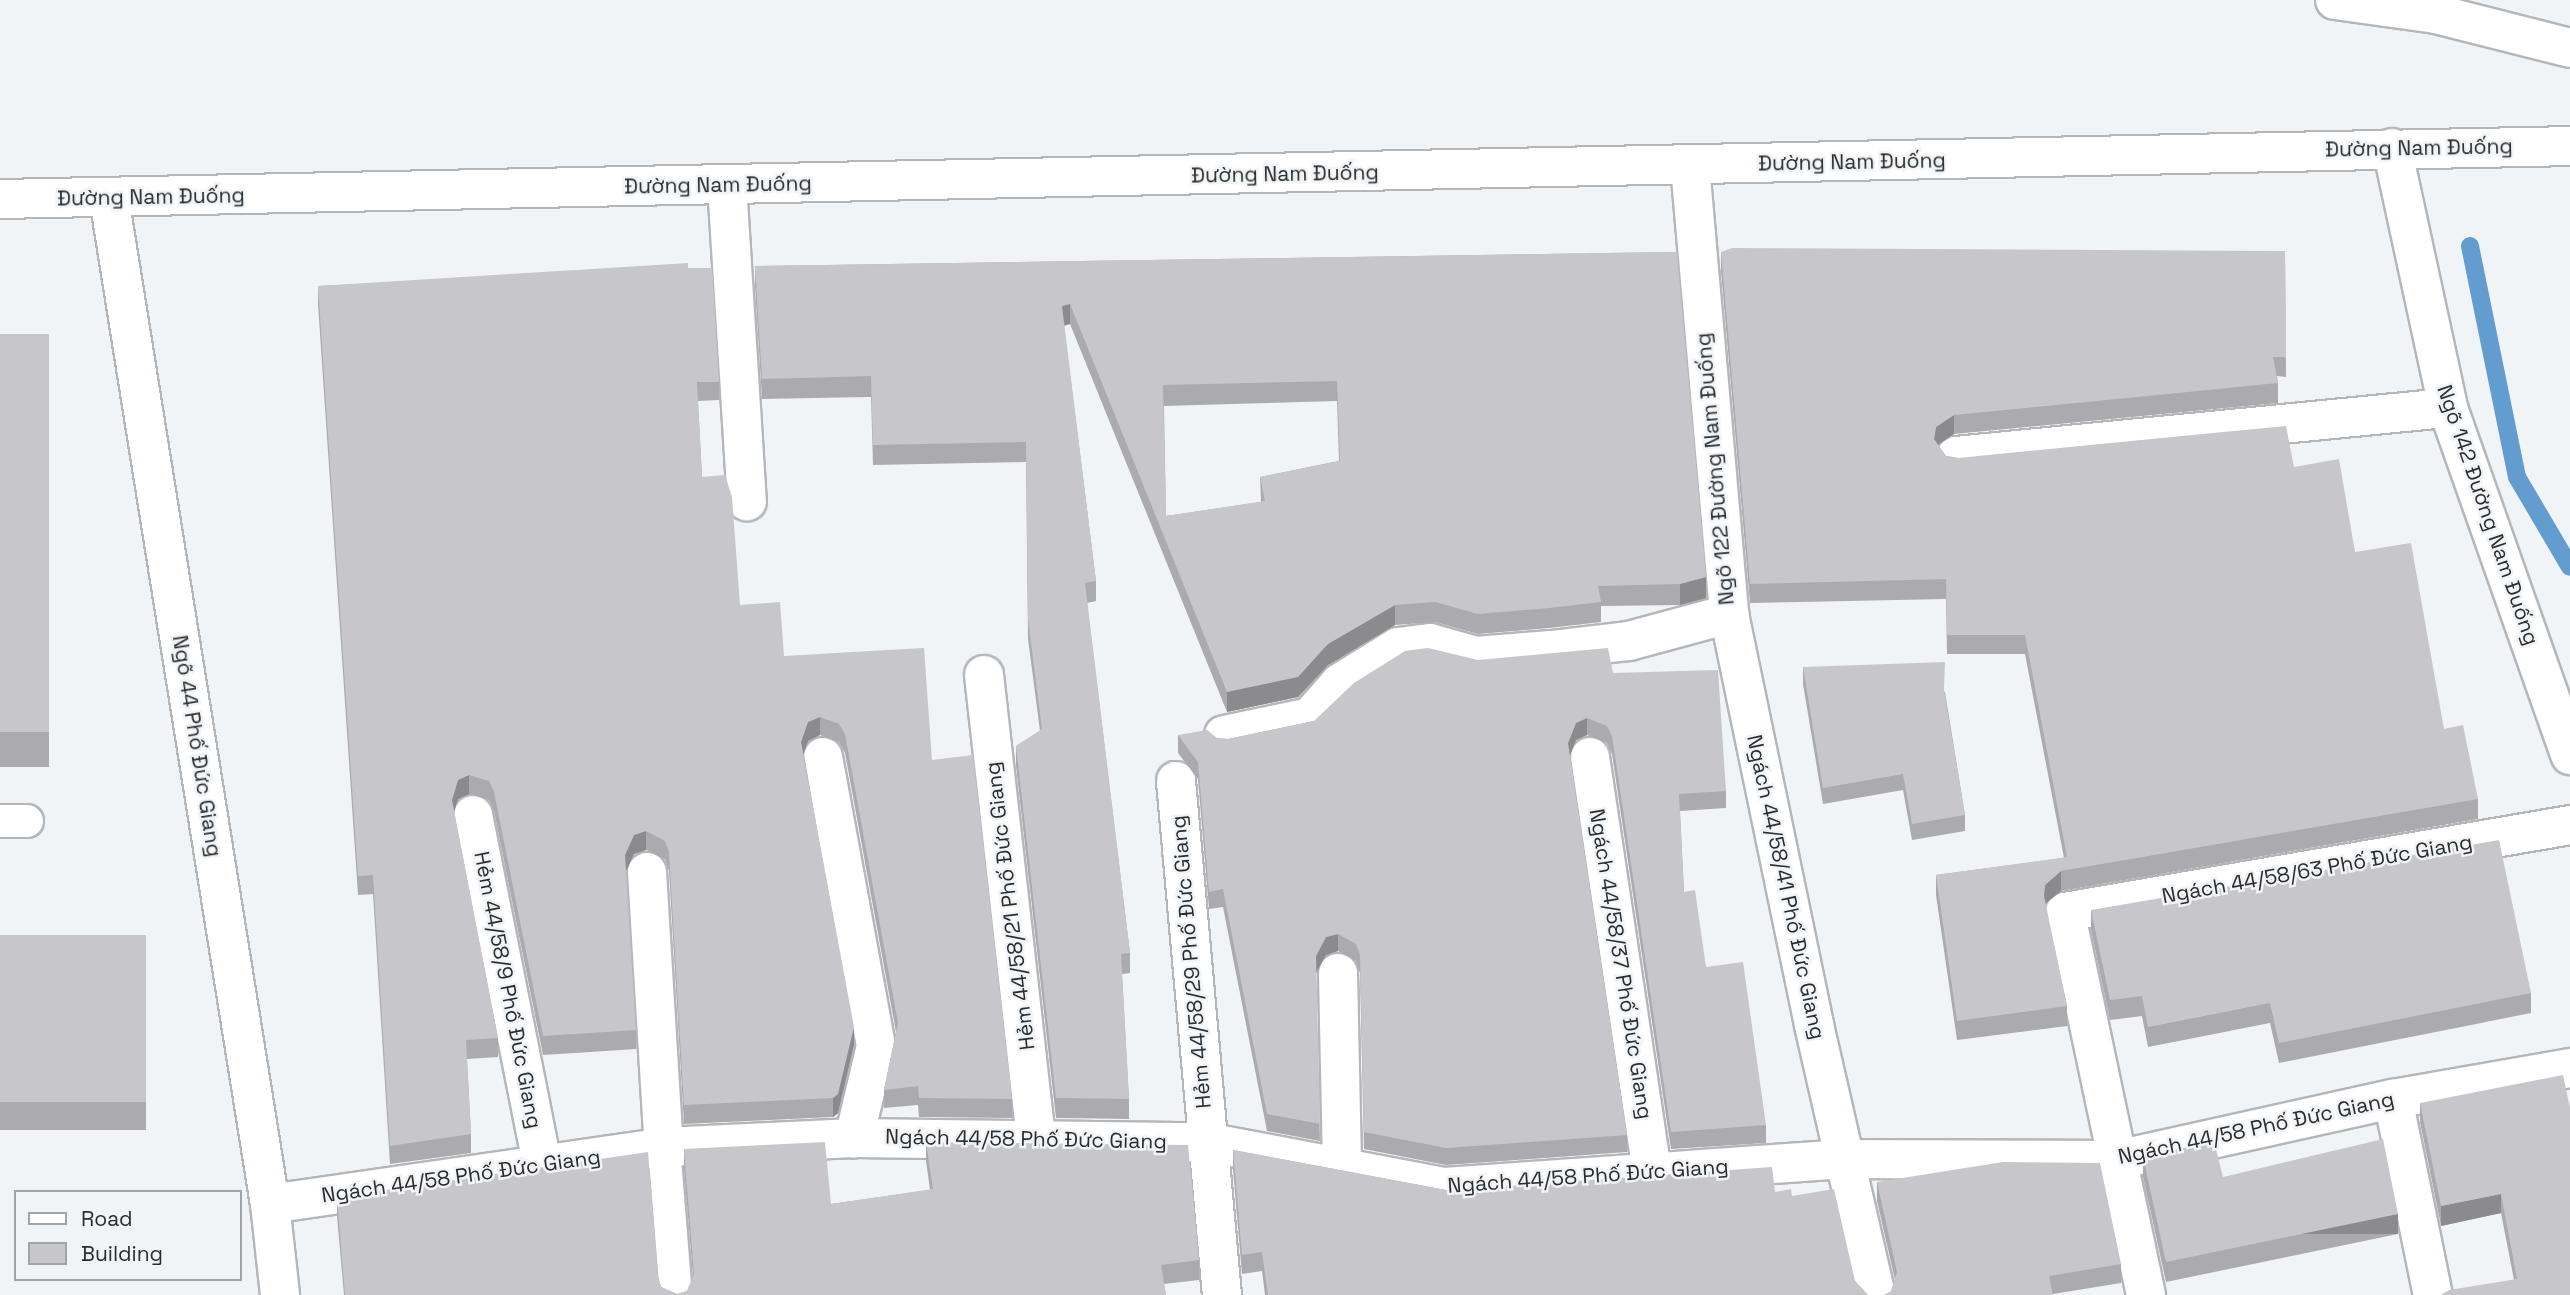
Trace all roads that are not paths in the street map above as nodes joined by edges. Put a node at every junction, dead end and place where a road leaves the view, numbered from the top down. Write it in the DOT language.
graph roads {
  1 [pos="2335,0"];
  2 [pos="2570,48"];
  3 [pos="2570,146"];
  4 [pos="2392,148"];
  5 [pos="1690,166"];
  6 [pos="727,185"];
  7 [pos="109,198"];
  8 [pos="0,199"];
  9 [pos="2448,408"];
  10 [pos="1956,456"];
  11 [pos="747,501"];
  12 [pos="1729,614"];
  13 [pos="984,676"];
  14 [pos="1224,735"];
  15 [pos="2570,755"];
  16 [pos="823,757"];
  17 [pos="1590,757"];
  18 [pos="1176,781"];
  19 [pos="473,815"];
  20 [pos="2570,825"];
  21 [pos="647,872"];
  22 [pos="1338,973"];
  23 [pos="2570,1068"];
  24 [pos="2393,1099"];
  25 [pos="1036,1137"];
  26 [pos="854,1138"];
  27 [pos="1206,1142"];
  28 [pos="664,1147"];
  29 [pos="1845,1159"];
  30 [pos="2117,1160"];
  31 [pos="542,1165"];
  32 [pos="1342,1167"];
  33 [pos="1652,1172"];
  34 [pos="270,1204"];
  35 [pos="280,1295"];
  36 [pos="676,1295"];
  37 [pos="1222,1295"];
  38 [pos="1877,1295"];
  39 [pos="2146,1295"];
  40 [pos="2433,1295"];
  1 -- 2 [label="street"];
  3 -- 4 [label="street, Đường Nam Đuống"];
  4 -- 5 [label="street, Đường Nam Đuống"];
  4 -- 9 [label="street, Ngõ 142 Đường Nam Đuống"];
  5 -- 6 [label="street, Đường Nam Đuống"];
  5 -- 12 [label="street, Ngõ 122 Đường Nam Đuống"];
  6 -- 7 [label="street, Đường Nam Đuống"];
  6 -- 11 [label="street"];
  7 -- 8 [label="street, Đường Nam Đuống"];
  7 -- 34 [label="street, Ngõ 44 Phố Đức Giang"];
  9 -- 10 [label="street"];
  9 -- 15 [label="street, Ngõ 142 Đường Nam Đuống"];
  12 -- 14 [label="street, Ngõ 122 Đường Nam Đuống"];
  12 -- 29 [label="street, Ngách 44/58/41 Phố Đức Giang"];
  13 -- 25 [label="street, Hẻm 44/58/21 Phố Đức Giang"];
  16 -- 26 [label="street"];
  17 -- 33 [label="street, Ngách 44/58/37 Phố Đức Giang"];
  18 -- 27 [label="street, Hẻm 44/58/29 Phố Đức Giang"];
  19 -- 31 [label="street, Hẻm 44/58/9 Phố Đức Giang"];
  20 -- 30 [label="street, Ngách 44/58/63 Phố Đức Giang"];
  21 -- 28 [label="street"];
  22 -- 32 [label="street"];
  23 -- 24 [label="street, Ngách 44/58 Phố Đức Giang"];
  24 -- 30 [label="street, Ngách 44/58 Phố Đức Giang"];
  24 -- 40 [label="street"];
  25 -- 26 [label="street, Ngách 44/58 Phố Đức Giang"];
  25 -- 27 [label="street, Ngách 44/58 Phố Đức Giang"];
  26 -- 28 [label="street, Ngách 44/58 Phố Đức Giang"];
  27 -- 32 [label="street, Ngách 44/58 Phố Đức Giang"];
  27 -- 37 [label="street, Hẻm 44/58/29 Phố Đức Giang"];
  28 -- 31 [label="street, Ngách 44/58 Phố Đức Giang"];
  28 -- 36 [label="lane"];
  29 -- 30 [label="street, Ngách 44/58 Phố Đức Giang"];
  29 -- 33 [label="street, Ngách 44/58 Phố Đức Giang"];
  29 -- 38 [label="street, Ngách 44/58/41 Phố Đức Giang"];
  30 -- 39 [label="street"];
  31 -- 34 [label="street, Ngách 44/58 Phố Đức Giang"];
  32 -- 33 [label="street, Ngách 44/58 Phố Đức Giang"];
  34 -- 35 [label="street, Ngõ 44 Phố Đức Giang"];
}
